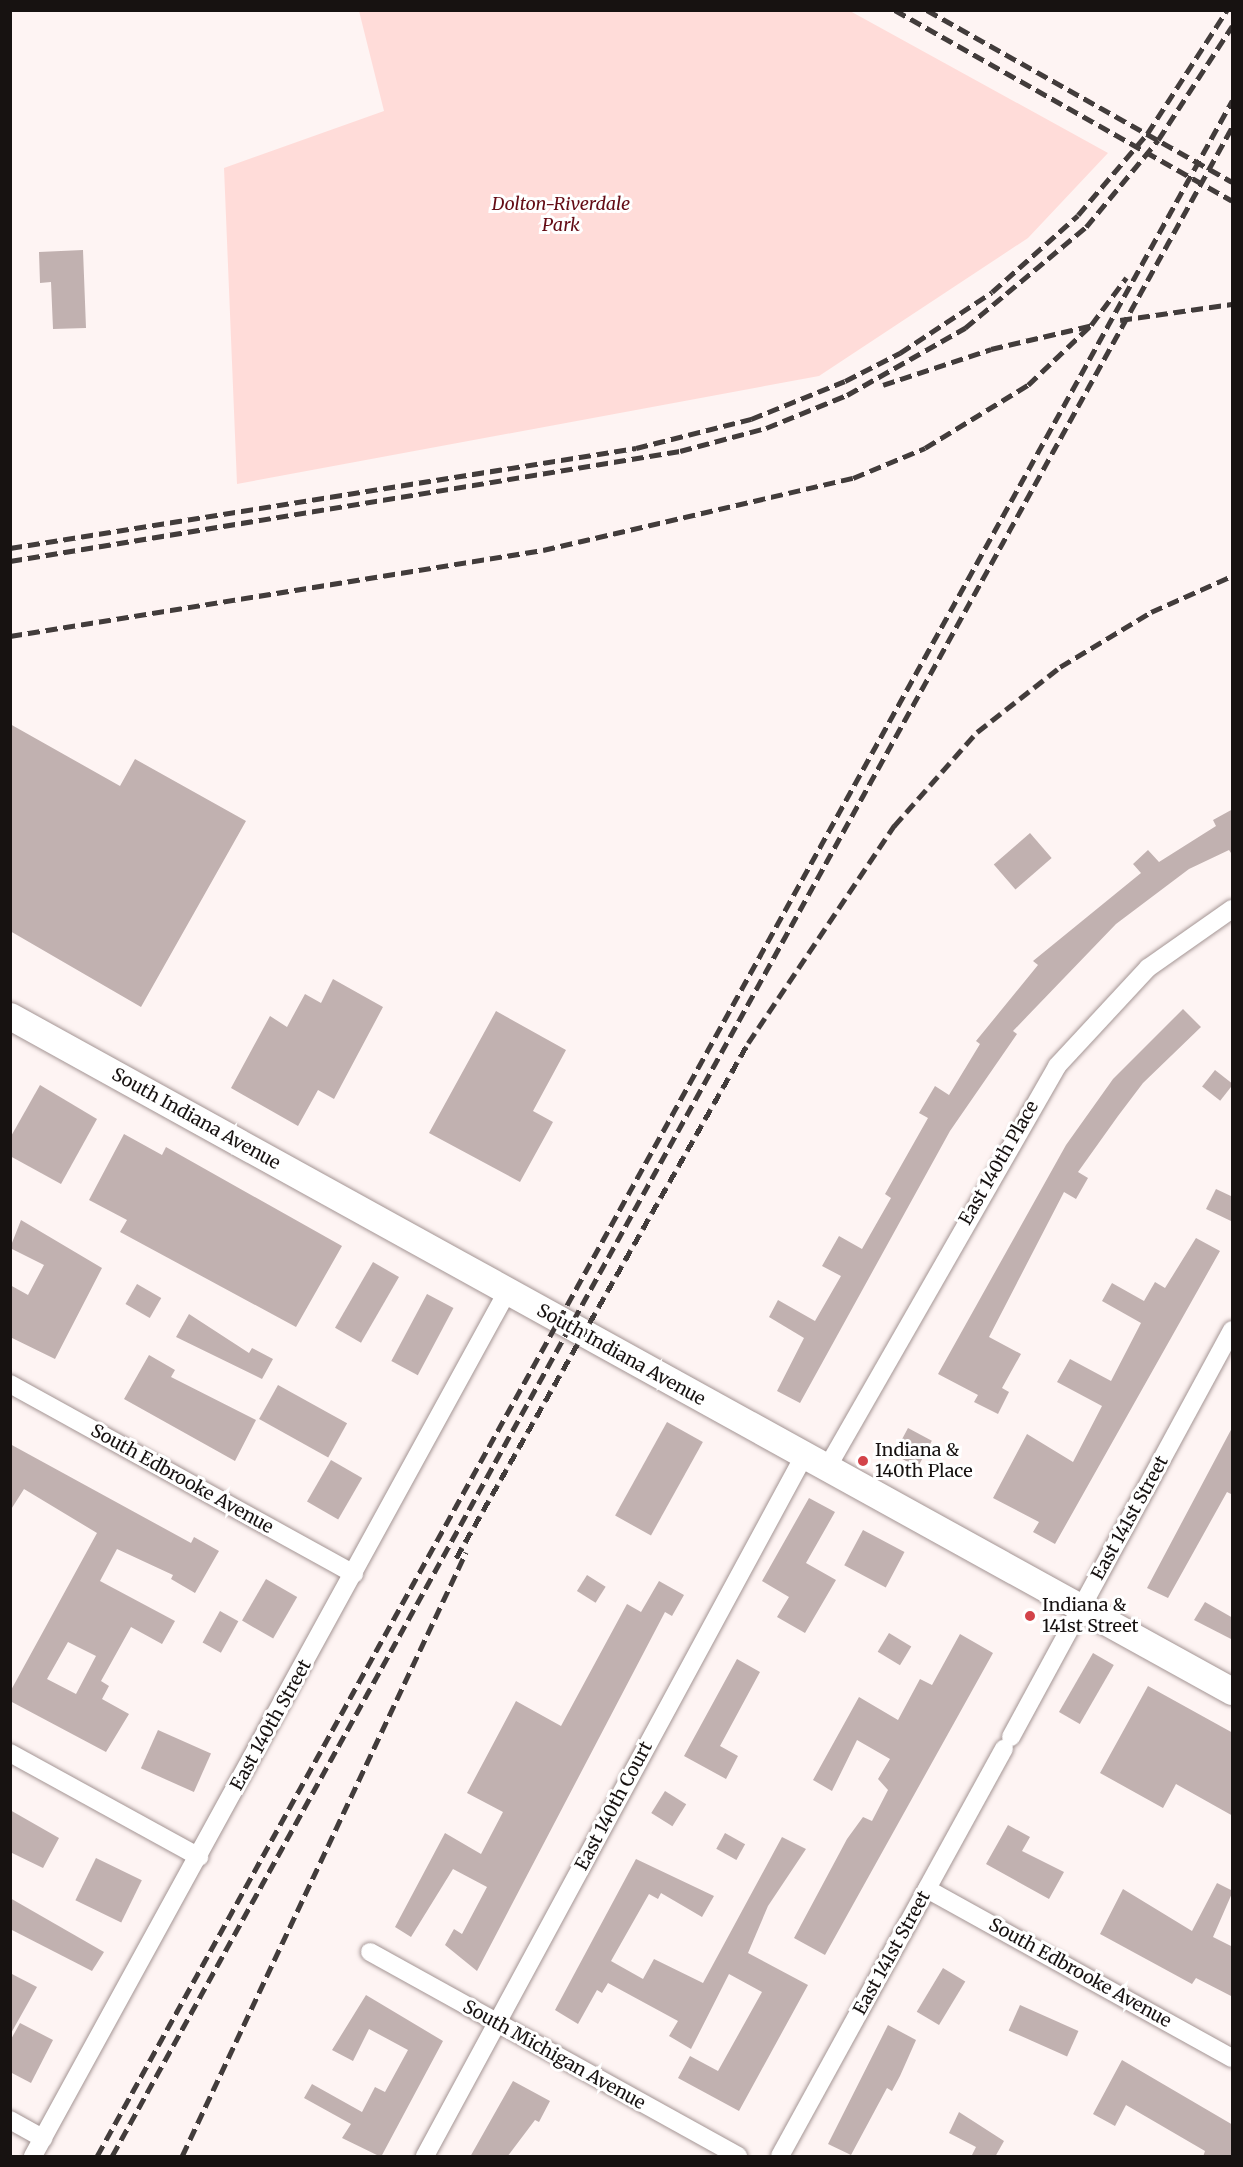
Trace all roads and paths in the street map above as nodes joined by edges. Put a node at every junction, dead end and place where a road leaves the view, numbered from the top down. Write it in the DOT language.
graph roads {
  1 [pos="1233,909"];
  2 [pos="10,1016"];
  3 [pos="507,1292"];
  4 [pos="1233,1330"];
  5 [pos="10,1384"];
  6 [pos="815,1462"];
  7 [pos="354,1574"];
  8 [pos="1080,1609"];
  9 [pos="1233,1691"];
  10 [pos="10,1753"];
  11 [pos="199,1857"];
  12 [pos="927,1889"];
  13 [pos="370,1953"];
  14 [pos="497,2023"];
  15 [pos="1233,2058"];
  16 [pos="10,2121"];
  17 [pos="43,2139"];
  18 [pos="33,2157"];
  19 [pos="425,2157"];
  20 [pos="738,2157"];
  21 [pos="780,2157"];
  1 -- 6 [label="street, East 140th Place"];
  2 -- 3 [label="main road, South Indiana Avenue"];
  3 -- 6 [label="main road, South Indiana Avenue"];
  3 -- 7 [label="street, East 140th Street"];
  4 -- 8 [label="street, East 141st Street"];
  5 -- 7 [label="street, South Edbrooke Avenue"];
  6 -- 8 [label="main road, South Indiana Avenue"];
  6 -- 14 [label="street, East 140th Court"];
  7 -- 11 [label="street, East 140th Street"];
  8 -- 9 [label="main road, South Indiana Avenue"];
  8 -- 12 [label="street, East 141st Street"];
  10 -- 11 [label="street"];
  11 -- 17 [label="street, East 140th Street"];
  12 -- 15 [label="street, South Edbrooke Avenue"];
  12 -- 21 [label="street, East 141st Street"];
  13 -- 14 [label="street, South Michigan Avenue"];
  14 -- 19 [label="street, East 140th Court"];
  14 -- 20 [label="street, South Michigan Avenue"];
  16 -- 17 [label="street"];
  17 -- 18 [label="street, East 140th Street"];
}
